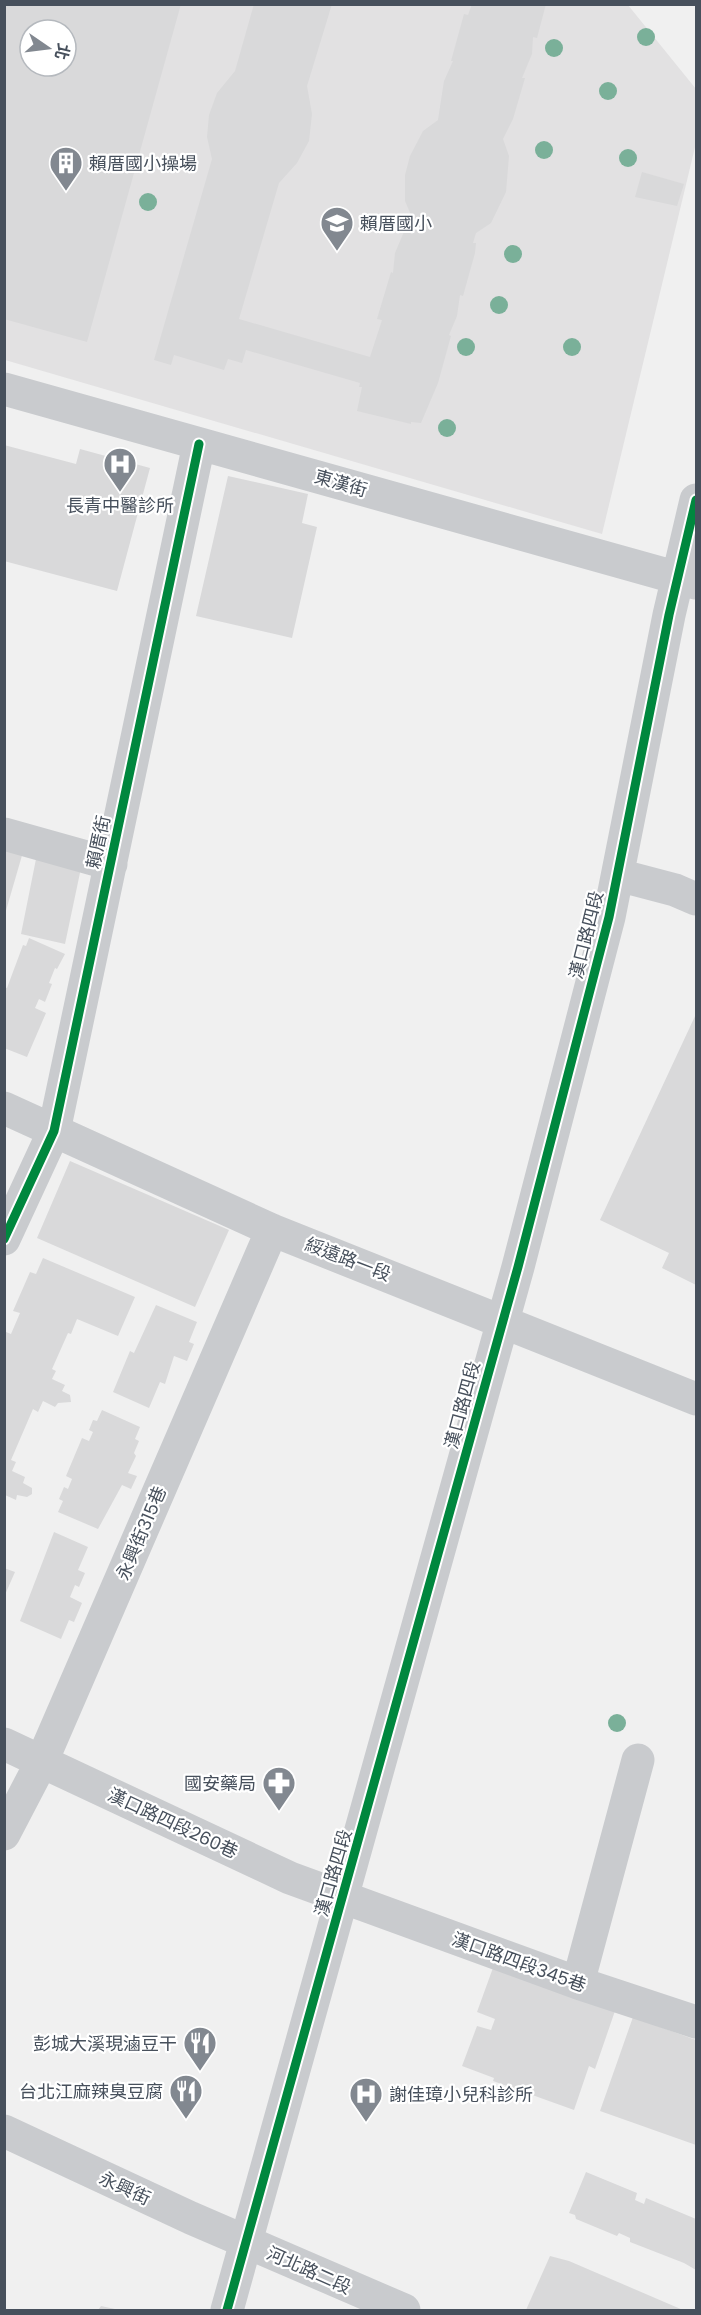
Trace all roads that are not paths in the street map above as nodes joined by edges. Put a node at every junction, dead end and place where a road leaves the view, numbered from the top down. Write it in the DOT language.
graph roads {
  1 [pos="4,389"];
  2 [pos="199,444"];
  3 [pos="696,500"];
  4 [pos="687,581"];
  5 [pos="4,834"];
  6 [pos="111,864"];
  7 [pos="618,875"];
  8 [pos="696,899"];
  9 [pos="4,1107"];
  10 [pos="54,1131"];
  11 [pos="272,1230"];
  12 [pos="4,1239"];
  13 [pos="501,1322"];
  14 [pos="696,1399"];
  15 [pos="4,1744"];
  16 [pos="638,1760"];
  17 [pos="42,1761"];
  18 [pos="4,1834"];
  19 [pos="342,1898"];
  20 [pos="578,1983"];
  21 [pos="696,2022"];
  22 [pos="4,2131"];
  23 [pos="247,2242"];
  24 [pos="227,2310"];
  25 [pos="404,2310"];
  1 -- 2 [label="street, 東漢街"];
  2 -- 4 [label="street, 東漢街"];
  2 -- 6 [label="street, 賴厝街"];
  3 -- 4 [label="street, 漢口路四段"];
  4 -- 7 [label="street, 漢口路四段"];
  5 -- 6 [label="street"];
  6 -- 10 [label="street, 賴厝街"];
  7 -- 8 [label="street"];
  7 -- 13 [label="street, 漢口路四段"];
  9 -- 10 [label="street, 綏遠路一段"];
  10 -- 11 [label="street, 綏遠路一段"];
  10 -- 12 [label="street, 賴厝街"];
  11 -- 13 [label="street, 綏遠路一段"];
  11 -- 17 [label="street, 永興街315巷"];
  13 -- 14 [label="street, 綏遠路一段"];
  13 -- 19 [label="street, 漢口路四段"];
  15 -- 17 [label="street, 漢口路四段260巷"];
  16 -- 20 [label="street"];
  17 -- 18 [label="street, 永興街315巷"];
  17 -- 19 [label="street, 漢口路四段260巷"];
  19 -- 20 [label="street, 漢口路四段345巷"];
  19 -- 23 [label="street, 漢口路四段"];
  20 -- 21 [label="street, 漢口路四段345巷"];
  22 -- 23 [label="street, 永興街"];
  23 -- 24 [label="street, 漢口路四段"];
  23 -- 25 [label="street, 河北路二段"];
}
